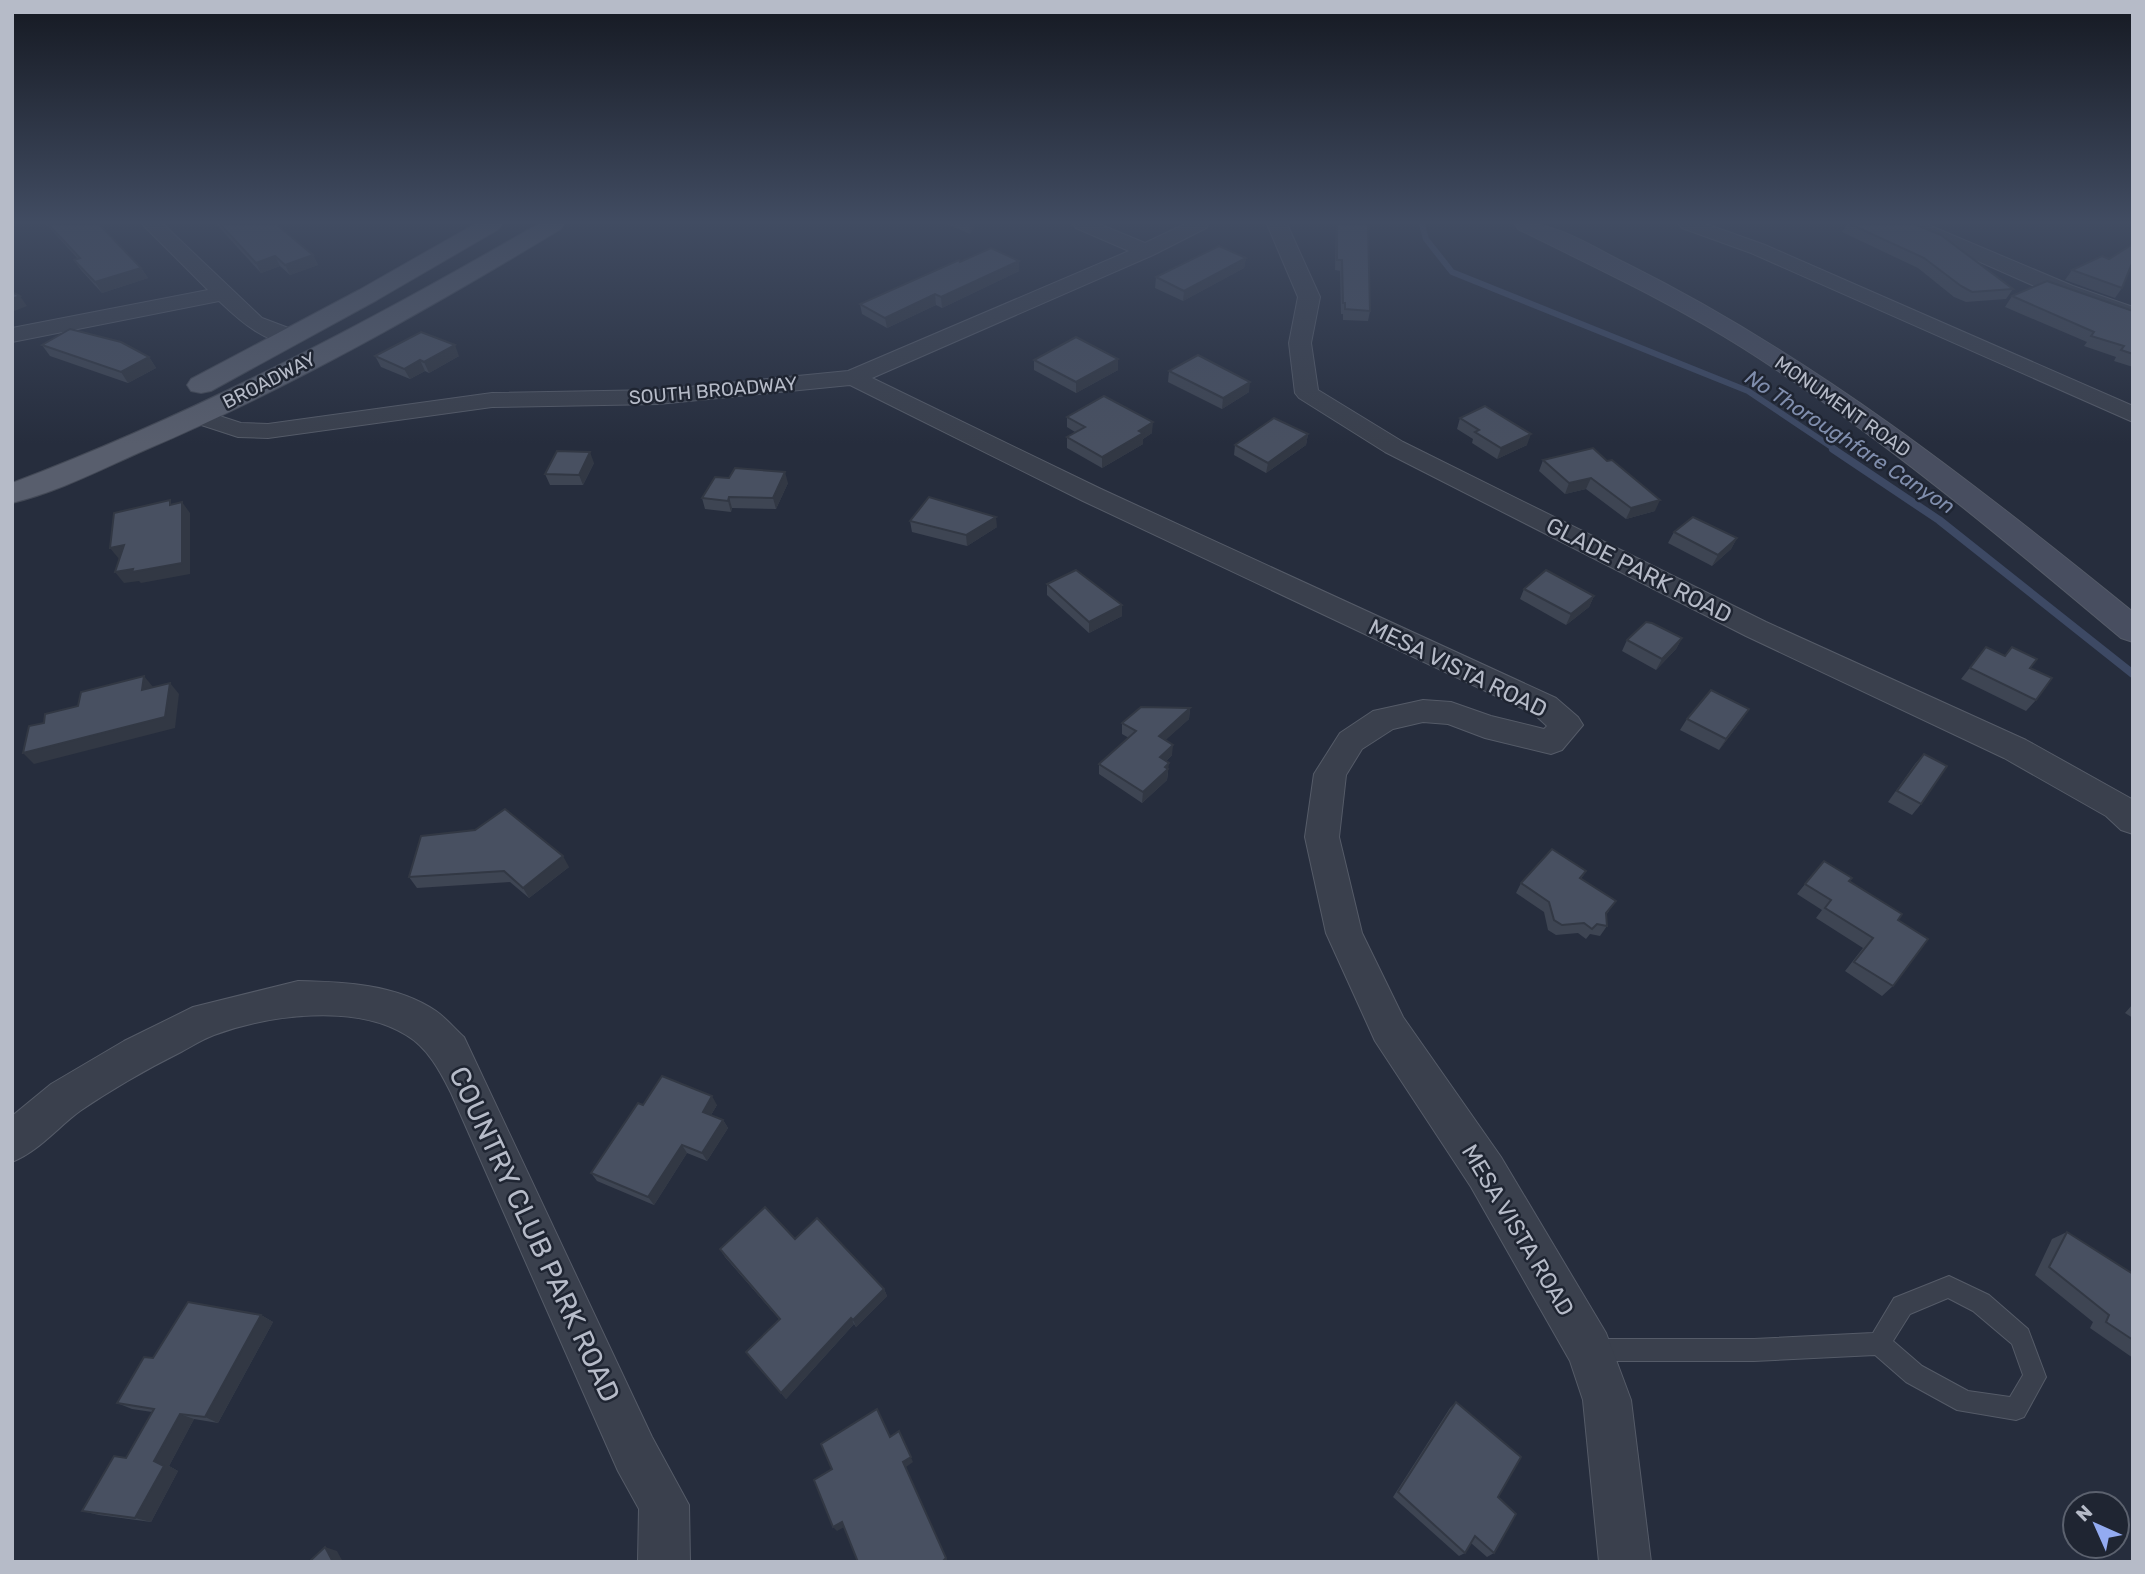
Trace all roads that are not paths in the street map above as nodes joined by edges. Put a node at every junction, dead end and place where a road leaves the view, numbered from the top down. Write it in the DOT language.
graph roads {
  1 [pos="202,297"];
  2 [pos="229,297"];
  3 [pos="360,297"];
  4 [pos="415,297"];
  5 [pos="424,297"];
  6 [pos="1040,297"];
  7 [pos="1309,297"];
  8 [pos="1674,297"];
  9 [pos="1867,297"];
  10 [pos="2086,297"];
  11 [pos="2133,314"];
  12 [pos="12,335"];
  13 [pos="291,337"];
  14 [pos="853,379"];
  15 [pos="2133,415"];
  16 [pos="198,416"];
  17 [pos="12,473"];
  18 [pos="12,494"];
  19 [pos="2133,630"];
  20 [pos="2133,821"];
  21 [pos="12,1142"];
  22 [pos="1879,1344"];
  23 [pos="1589,1349"];
  24 [pos="664,1562"];
  25 [pos="1625,1562"];
  1 -- 12 [label="street"];
  2 -- 13 [label="street"];
  3 -- 13 [label="main road, BROADWAY"];
  4 -- 13 [label="main road"];
  5 -- 16 [label="main road, BROADWAY"];
  6 -- 14 [label="street, SOUTH BROADWAY"];
  7 -- 20 [label="street, GLADE PARK ROAD"];
  8 -- 19 [label="main road, MONUMENT ROAD"];
  9 -- 15 [label="street"];
  10 -- 11 [label="street"];
  13 -- 17 [label="main road, BROADWAY"];
  14 -- 16 [label="street, SOUTH BROADWAY"];
  14 -- 23 [label="street, MESA VISTA ROAD"];
  16 -- 18 [label="main road, BROADWAY"];
  21 -- 24 [label="street, COUNTRY CLUB PARK ROAD"];
  22 -- 22 [label="lane"];
  22 -- 23 [label="lane"];
  23 -- 25 [label="street, MESA VISTA ROAD"];
}
